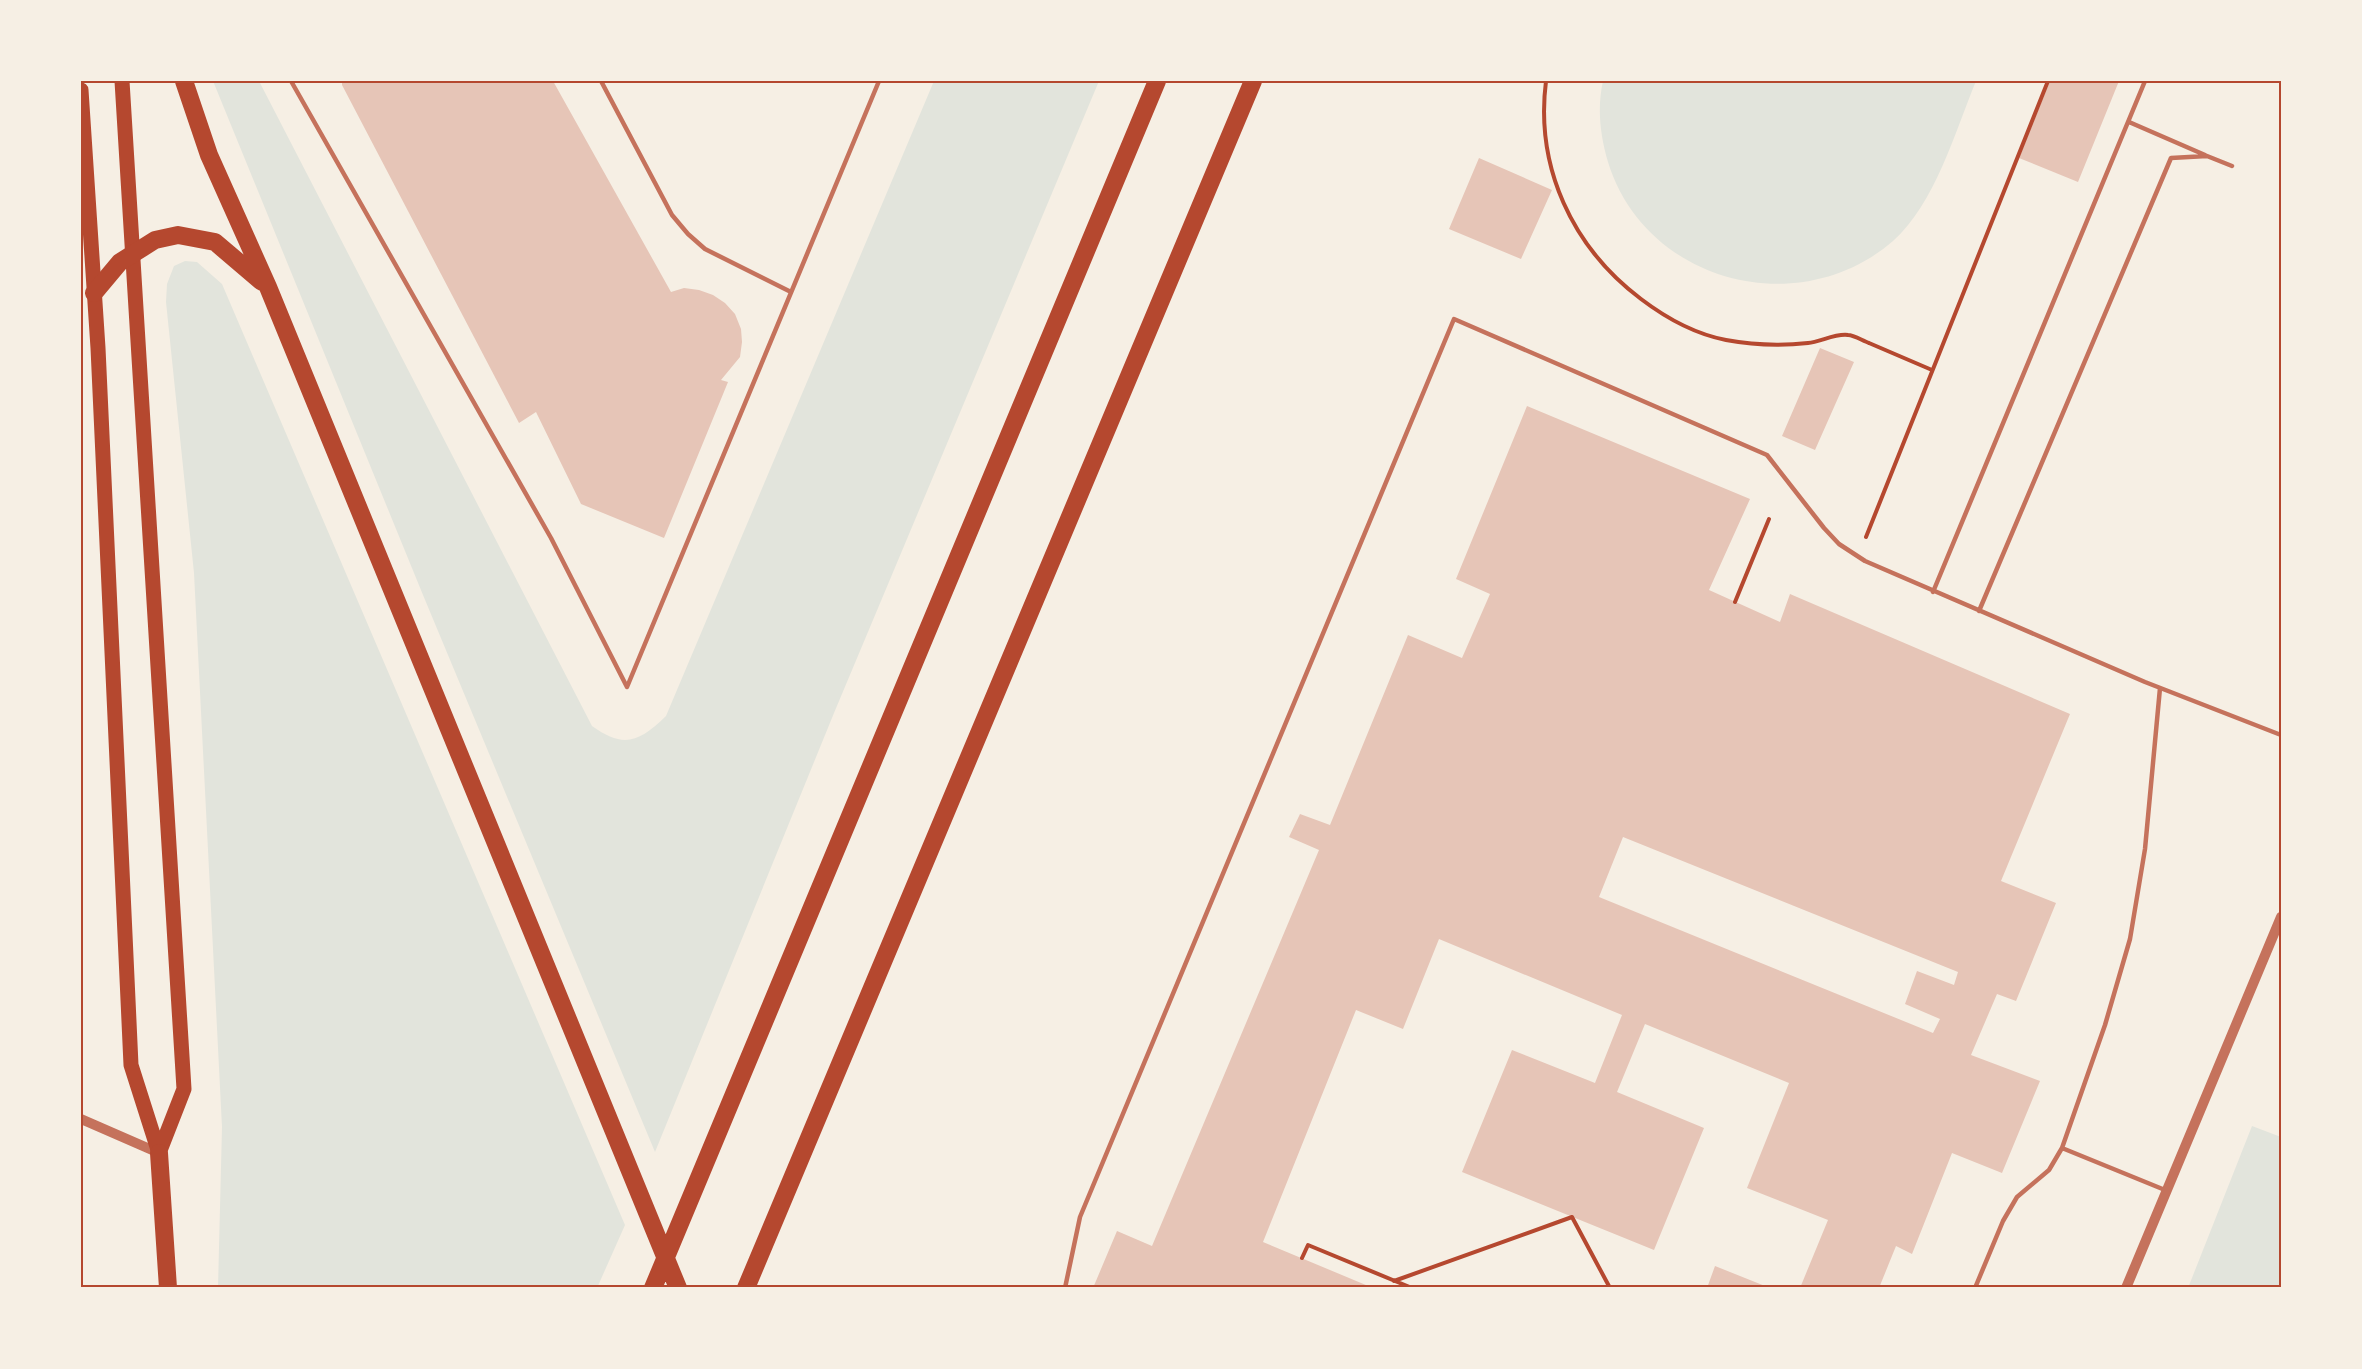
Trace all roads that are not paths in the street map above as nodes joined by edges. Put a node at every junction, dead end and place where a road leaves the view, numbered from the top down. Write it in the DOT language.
graph roads {
  1 [pos="122,81"];
  2 [pos="184,81"];
  3 [pos="291,81"];
  4 [pos="601,81"];
  5 [pos="879,81"];
  6 [pos="1157,81"];
  7 [pos="1254,81"];
  8 [pos="2145,81"];
  9 [pos="81,90"];
  10 [pos="2128,122"];
  11 [pos="2207,156"];
  12 [pos="2232,166"];
  13 [pos="134,254"];
  14 [pos="268,287"];
  15 [pos="791,292"];
  16 [pos="94,293"];
  17 [pos="1933,592"];
  18 [pos="1978,611"];
  19 [pos="2160,688"];
  20 [pos="2281,735"];
  21 [pos="2281,917"];
  22 [pos="81,1119"];
  23 [pos="2062,1148"];
  24 [pos="159,1153"];
  25 [pos="2167,1190"];
  26 [pos="168,1288"];
  27 [pos="653,1288"];
  28 [pos="678,1288"];
  29 [pos="746,1288"];
  30 [pos="1065,1288"];
  31 [pos="1975,1288"];
  32 [pos="2126,1288"];
  1 -- 13 [label="main road"];
  2 -- 14 [label="highway"];
  3 -- 15 [label="lane"];
  4 -- 15 [label="lane"];
  5 -- 15 [label="lane"];
  6 -- 27 [label="highway"];
  7 -- 29 [label="highway"];
  8 -- 10 [label="lane"];
  9 -- 16 [label="main road"];
  10 -- 11 [label="lane"];
  10 -- 17 [label="lane"];
  11 -- 12 [label="lane"];
  11 -- 18 [label="lane"];
  13 -- 14 [label="highway"];
  13 -- 16 [label="highway"];
  13 -- 24 [label="main road"];
  14 -- 28 [label="highway"];
  16 -- 24 [label="main road"];
  17 -- 18 [label="lane"];
  17 -- 30 [label="lane"];
  18 -- 19 [label="lane"];
  19 -- 20 [label="lane"];
  19 -- 23 [label="lane"];
  21 -- 25 [label="street"];
  22 -- 24 [label="street"];
  23 -- 25 [label="lane"];
  23 -- 31 [label="lane"];
  24 -- 26 [label="highway"];
  25 -- 32 [label="street"];
}
